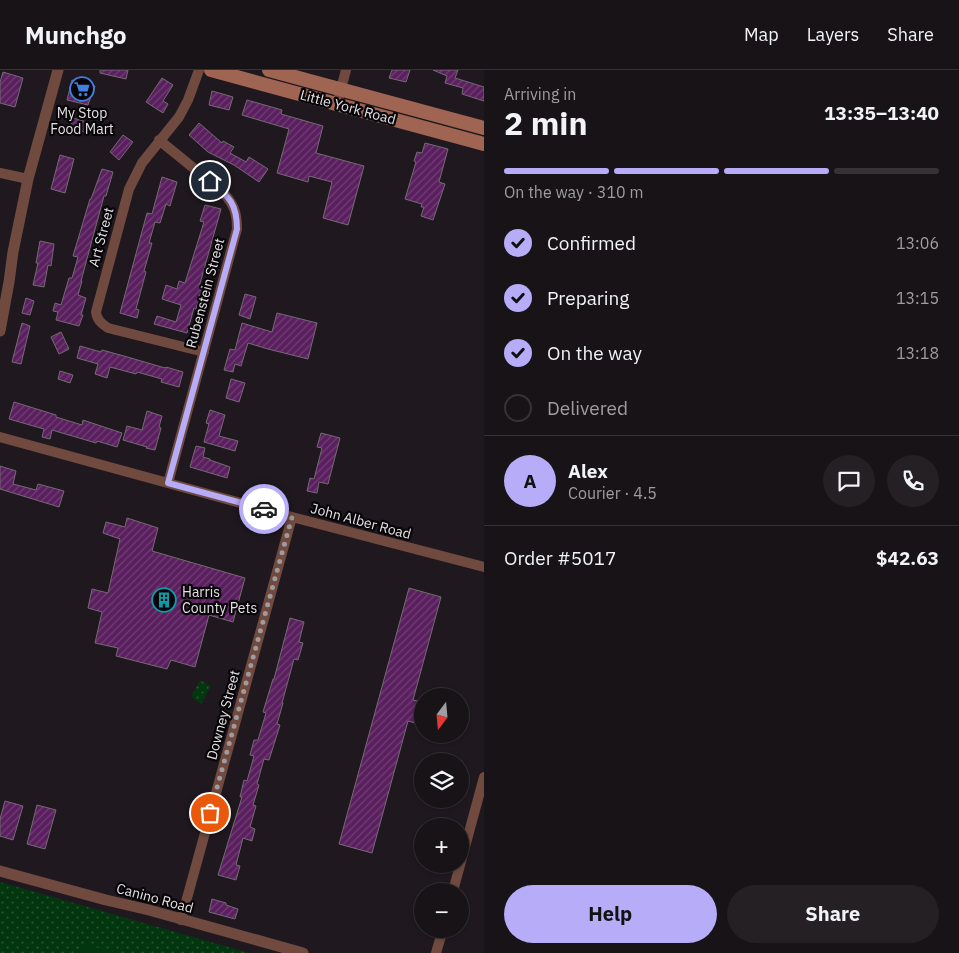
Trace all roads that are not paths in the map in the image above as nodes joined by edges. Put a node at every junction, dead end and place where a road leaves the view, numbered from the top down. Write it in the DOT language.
graph roads {
  1 [pos="58,70"];
  2 [pos="199,70"];
  3 [pos="211,70"];
  4 [pos="268,70"];
  5 [pos="346,70"];
  6 [pos="341,89"];
  7 [pos="337,104"];
  8 [pos="484,128"];
  9 [pos="160,140"];
  10 [pos="484,144"];
  11 [pos="0,173"];
  12 [pos="28,179"];
  13 [pos="2,306"];
  14 [pos="0,331"];
  15 [pos="204,352"];
  16 [pos="0,437"];
  17 [pos="168,483"];
  18 [pos="292,517"];
  19 [pos="484,567"];
  20 [pos="484,778"];
  21 [pos="0,871"];
  22 [pos="455,883"];
  23 [pos="180,920"];
  24 [pos="440,938"];
  25 [pos="303,953"];
  26 [pos="436,953"];
  1 -- 12 [label="street"];
  2 -- 9 [label="street, Art Street"];
  3 -- 7 [label="main road, Little York Road"];
  4 -- 6 [label="main road, Little York Road"];
  5 -- 6 [label="street"];
  6 -- 7 [label="street"];
  6 -- 8 [label="main road, Little York Road"];
  7 -- 10 [label="main road, Little York Road"];
  9 -- 15 [label="street, Rubenstein Street"];
  9 -- 15 [label="street, Art Street"];
  11 -- 12 [label="street"];
  12 -- 13 [label="street"];
  13 -- 14 [label="street"];
  15 -- 17 [label="street, Rubenstein Street"];
  16 -- 17 [label="street, John Alber Road"];
  17 -- 18 [label="street, John Alber Road"];
  18 -- 19 [label="street, John Alber Road"];
  18 -- 23 [label="street, Downey Street"];
  20 -- 22 [label="street"];
  21 -- 23 [label="street, Canino Road"];
  23 -- 25 [label="street, Canino Road"];
  24 -- 26 [label="street"];
}
